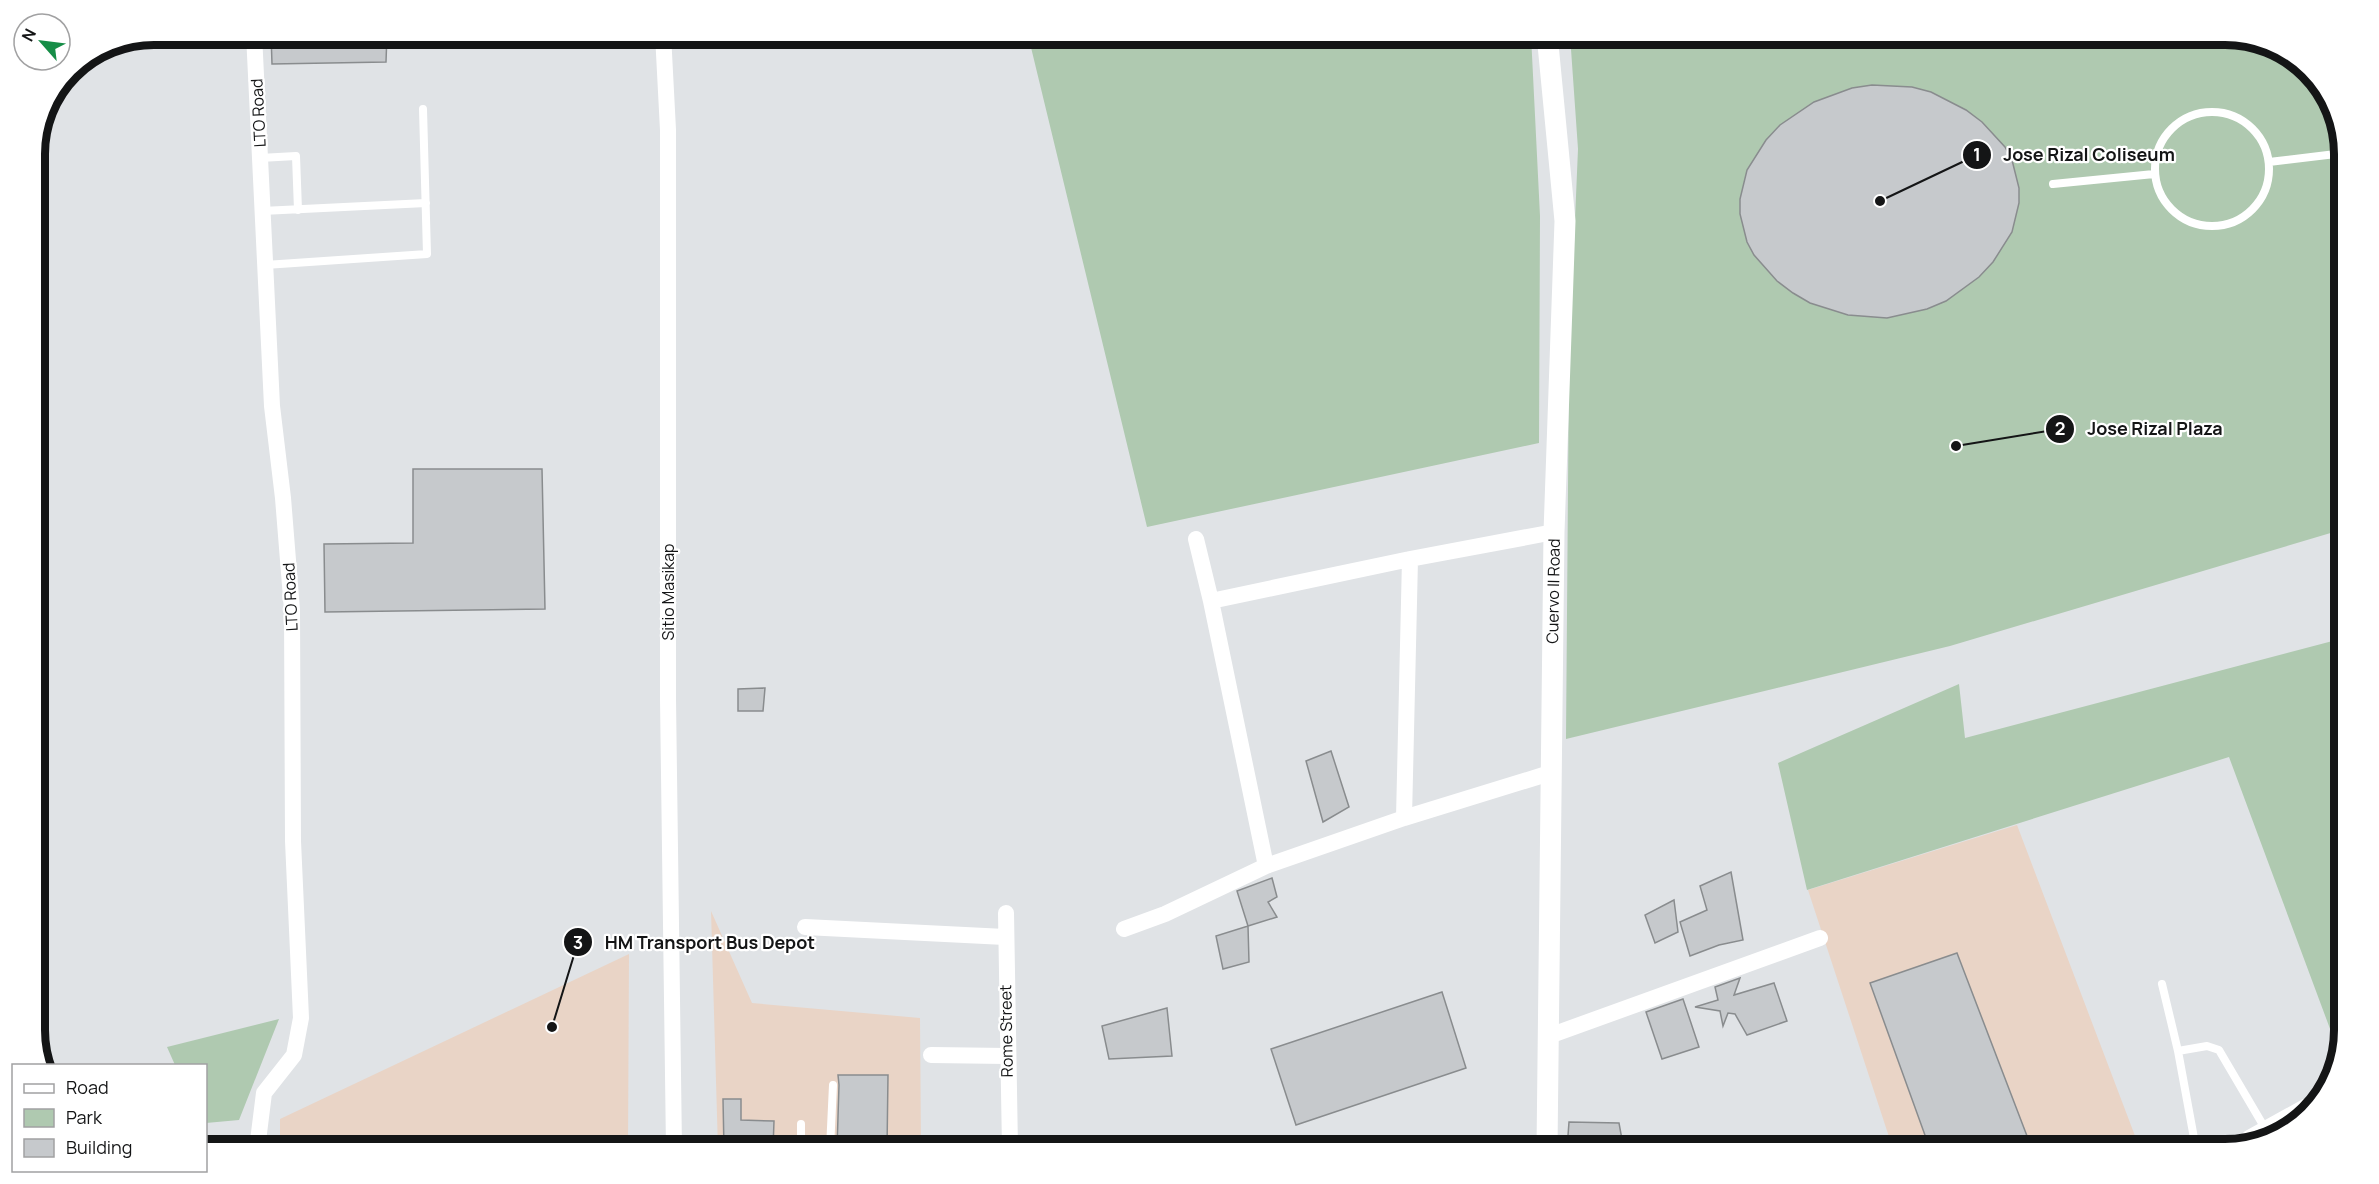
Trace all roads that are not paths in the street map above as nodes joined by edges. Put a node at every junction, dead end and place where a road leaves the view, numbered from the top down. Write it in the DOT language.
graph roads {
  1 [pos="255,45"];
  2 [pos="664,45"];
  3 [pos="1548,45"];
  4 [pos="423,109"];
  5 [pos="2334,154"];
  6 [pos="260,159"];
  7 [pos="2269,162"];
  8 [pos="2154,174"];
  9 [pos="2053,184"];
  10 [pos="426,203"];
  11 [pos="298,210"];
  12 [pos="262,212"];
  13 [pos="265,265"];
  14 [pos="1554,532"];
  15 [pos="1196,539"];
  16 [pos="1410,559"];
  17 [pos="1211,601"];
  18 [pos="1550,773"];
  19 [pos="1404,818"];
  20 [pos="1266,866"];
  21 [pos="1006,913"];
  22 [pos="805,927"];
  23 [pos="1124,929"];
  24 [pos="1005,937"];
  25 [pos="1820,938"];
  26 [pos="2162,984"];
  27 [pos="1549,1036"];
  28 [pos="2178,1051"];
  29 [pos="931,1054"];
  30 [pos="1007,1056"];
  31 [pos="833,1085"];
  32 [pos="801,1125"];
  33 [pos="2261,1133"];
  34 [pos="258,1139"];
  35 [pos="674,1139"];
  36 [pos="801,1139"];
  37 [pos="830,1139"];
  38 [pos="1010,1139"];
  39 [pos="1546,1139"];
  40 [pos="2194,1139"];
  1 -- 6 [label="street, LTO Road"];
  2 -- 35 [label="street, Sitio Masikap"];
  3 -- 14 [label="street, Cuervo II Road"];
  4 -- 10 [label="lane"];
  5 -- 7 [label="lane"];
  6 -- 11 [label="lane"];
  6 -- 12 [label="street, LTO Road"];
  7 -- 8 [label="lane"];
  7 -- 8 [label="lane"];
  8 -- 9 [label="lane"];
  10 -- 11 [label="lane"];
  10 -- 13 [label="lane"];
  11 -- 12 [label="lane"];
  12 -- 13 [label="street, LTO Road"];
  13 -- 34 [label="street, LTO Road"];
  14 -- 16 [label="street"];
  14 -- 18 [label="street, Cuervo II Road"];
  15 -- 17 [label="street"];
  16 -- 17 [label="street"];
  16 -- 19 [label="street"];
  17 -- 20 [label="street"];
  18 -- 19 [label="street"];
  18 -- 27 [label="street, Cuervo II Road"];
  19 -- 20 [label="street"];
  20 -- 23 [label="street"];
  21 -- 24 [label="street, Rome Street"];
  22 -- 24 [label="street"];
  24 -- 30 [label="street, Rome Street"];
  25 -- 27 [label="street"];
  26 -- 28 [label="lane"];
  27 -- 39 [label="street, Cuervo II Road"];
  28 -- 33 [label="lane"];
  28 -- 40 [label="lane"];
  29 -- 30 [label="street"];
  30 -- 38 [label="street, Rome Street"];
  31 -- 37 [label="lane"];
  32 -- 36 [label="lane"];
}
